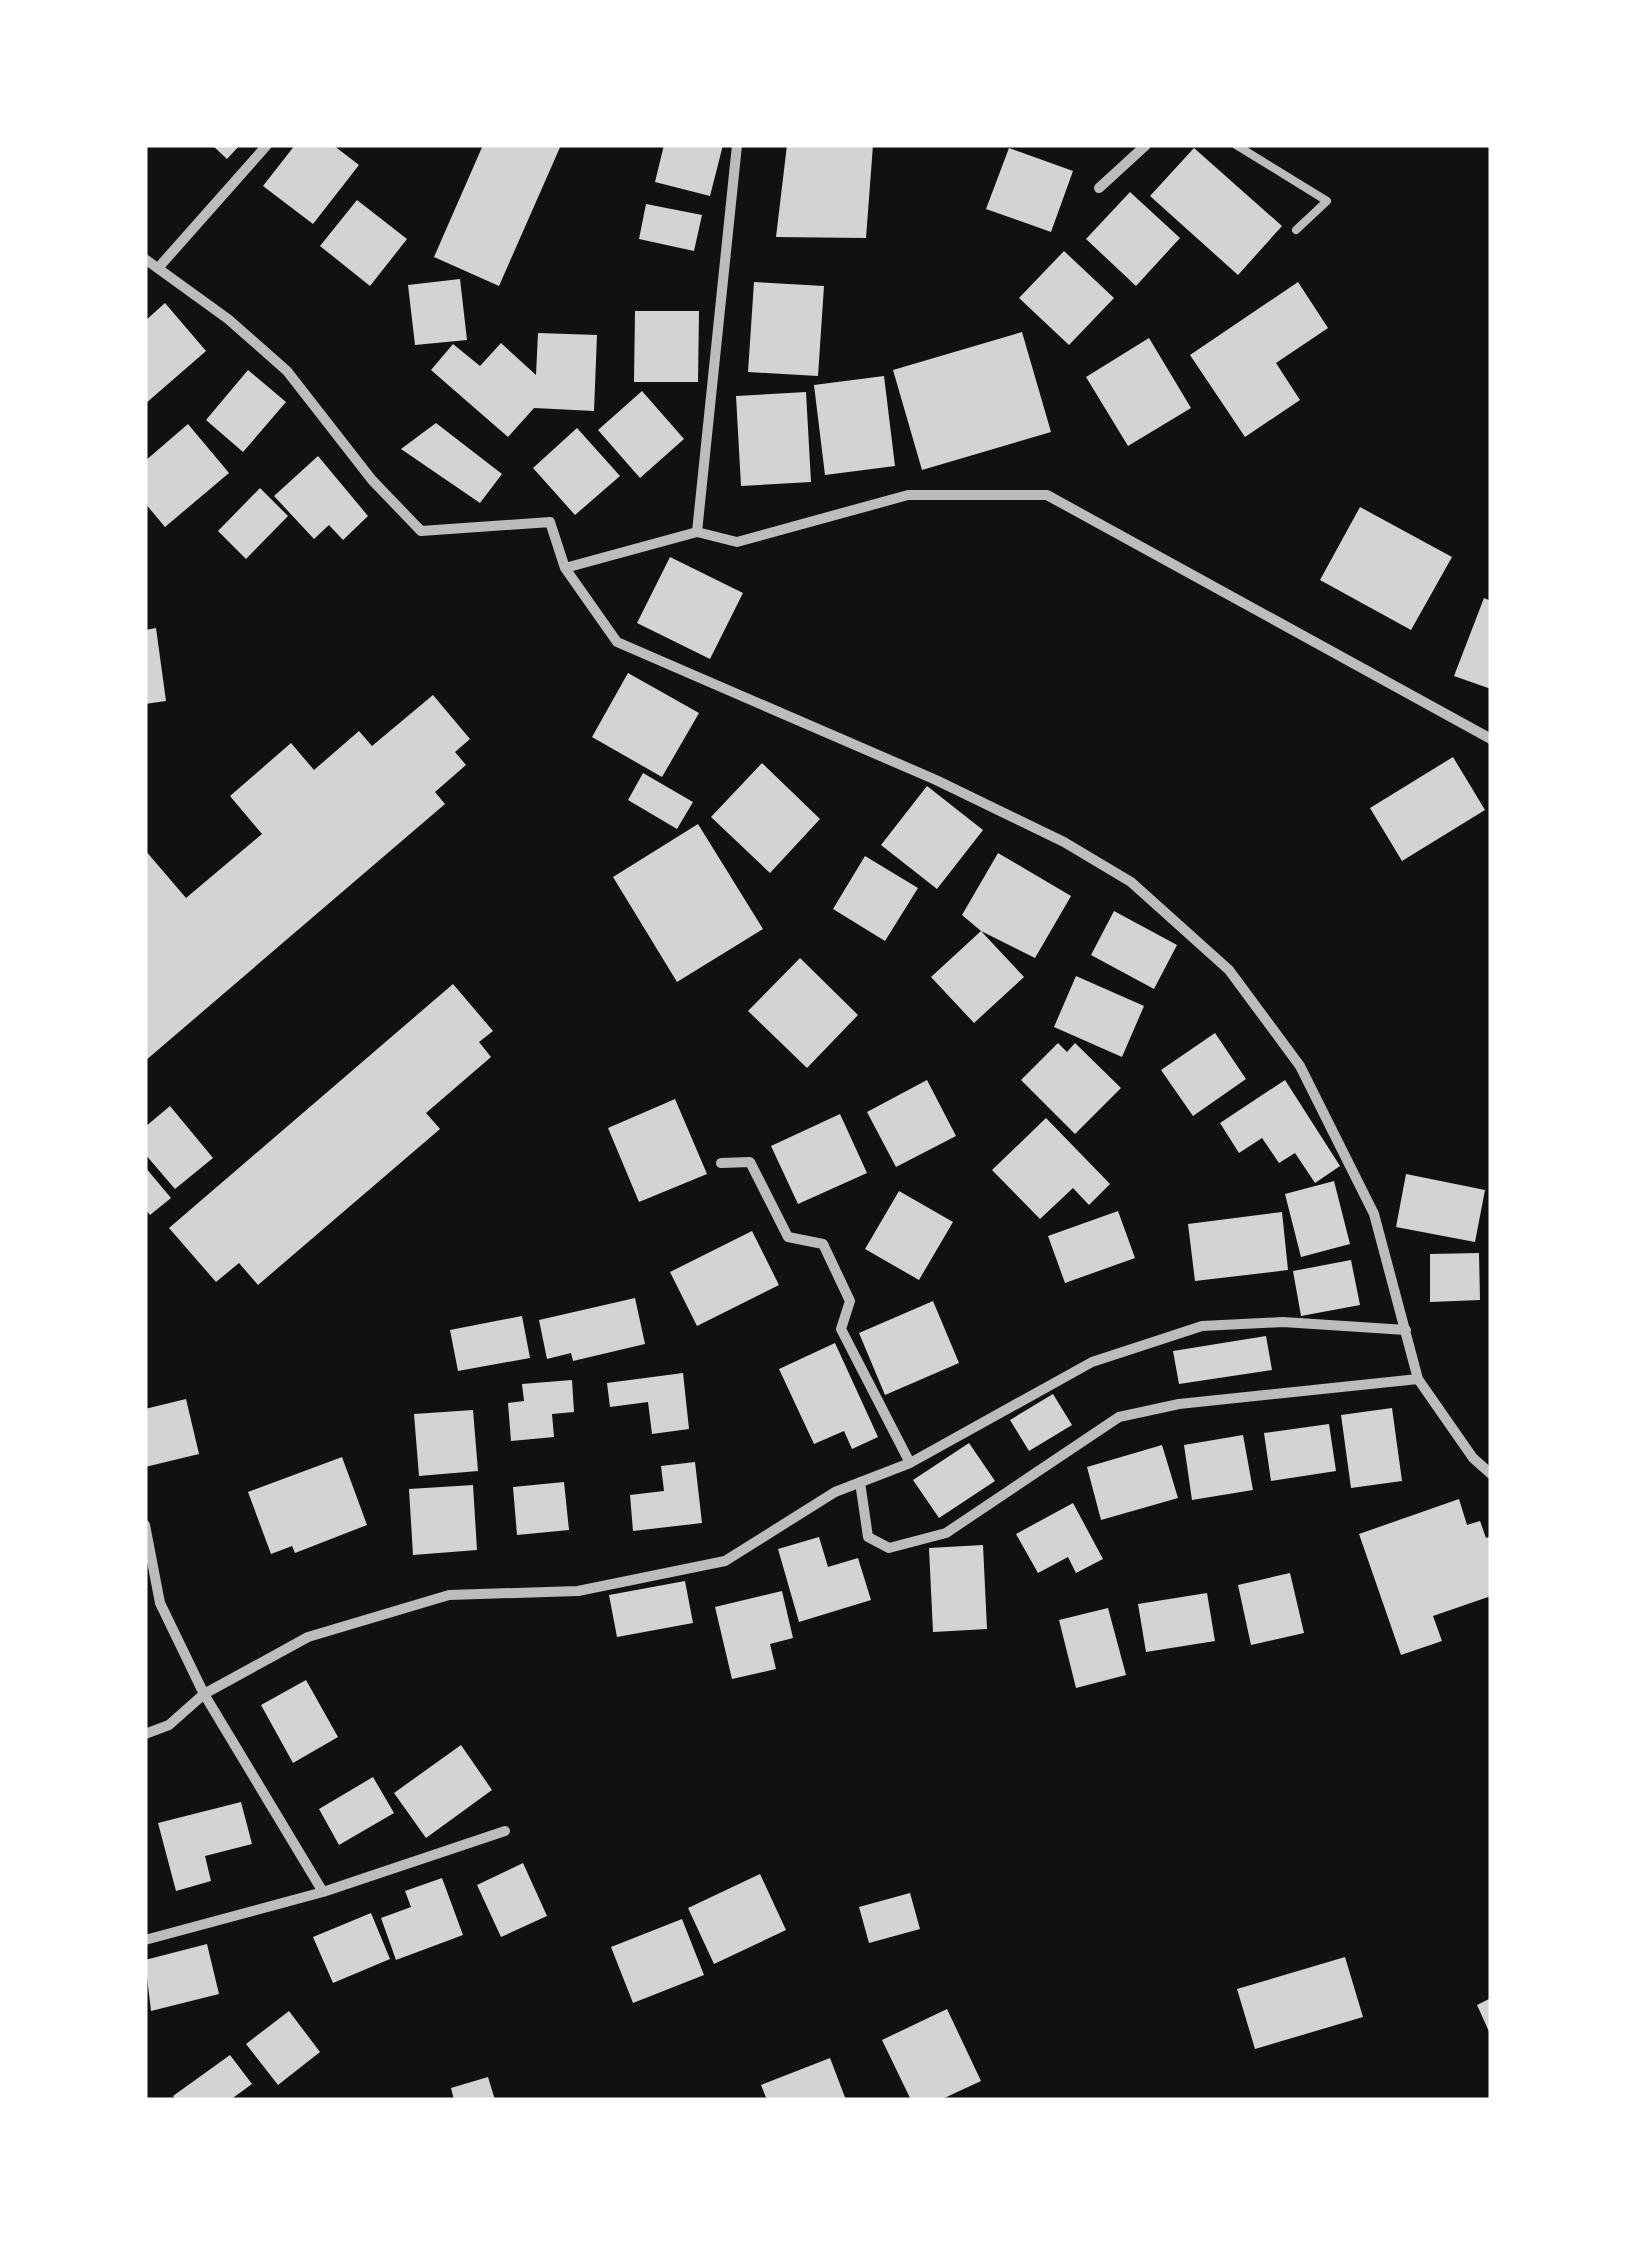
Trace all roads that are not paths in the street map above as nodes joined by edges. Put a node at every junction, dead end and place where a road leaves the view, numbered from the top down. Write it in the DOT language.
graph roads {
  1 [pos="267,145"];
  2 [pos="737,145"];
  3 [pos="1146,145"];
  4 [pos="1236,145"];
  5 [pos="1099,188"];
  6 [pos="1296,230"];
  7 [pos="145,259"];
  8 [pos="158,267"];
  9 [pos="697,532"];
  10 [pos="565,568"];
  11 [pos="1491,739"];
  12 [pos="721,1163"];
  13 [pos="1406,1330"];
  14 [pos="1418,1379"];
  15 [pos="910,1463"];
  16 [pos="1491,1474"];
  17 [pos="860,1482"];
  18 [pos="145,1525"];
  19 [pos="204,1694"];
  20 [pos="145,1734"];
  21 [pos="505,1831"];
  22 [pos="323,1892"];
  23 [pos="145,1940"];
  1 -- 8 [label="street"];
  2 -- 9 [label="street"];
  3 -- 5 [label="street"];
  4 -- 6 [label="lane"];
  7 -- 8 [label="street"];
  8 -- 10 [label="street"];
  9 -- 10 [label="street"];
  9 -- 11 [label="street"];
  10 -- 13 [label="street"];
  12 -- 15 [label="street"];
  13 -- 14 [label="street"];
  13 -- 15 [label="street"];
  14 -- 16 [label="street"];
  14 -- 17 [label="street"];
  15 -- 17 [label="street"];
  17 -- 19 [label="street"];
  18 -- 19 [label="street"];
  19 -- 20 [label="street"];
  19 -- 22 [label="street"];
  21 -- 22 [label="street"];
  22 -- 23 [label="street"];
}
